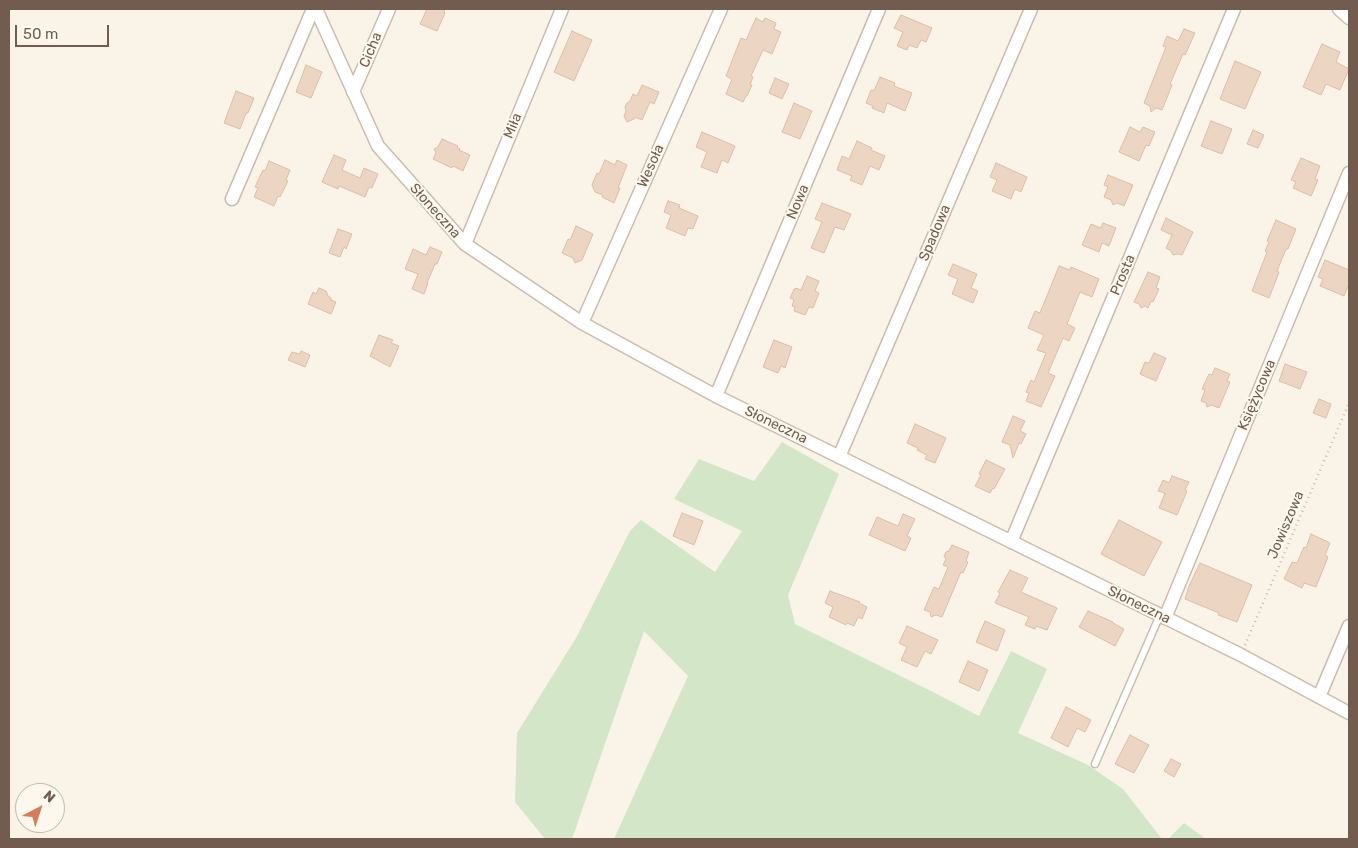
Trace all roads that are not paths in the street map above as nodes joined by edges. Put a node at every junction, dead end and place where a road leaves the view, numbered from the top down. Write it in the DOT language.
graph roads {
  1 [pos="315,9"];
  2 [pos="389,9"];
  3 [pos="562,9"];
  4 [pos="721,9"];
  5 [pos="879,9"];
  6 [pos="1031,9"];
  7 [pos="1234,9"];
  8 [pos="1339,9"];
  9 [pos="1349,18"];
  10 [pos="354,92"];
  11 [pos="1349,173"];
  12 [pos="232,199"];
  13 [pos="465,244"];
  14 [pos="582,323"];
  15 [pos="716,396"];
  16 [pos="839,457"];
  17 [pos="1011,542"];
  18 [pos="1162,617"];
  19 [pos="1349,626"];
  20 [pos="1319,696"];
  21 [pos="1349,713"];
  22 [pos="1094,764"];
  1 -- 10 [label="street, Słoneczna"];
  1 -- 12 [label="street"];
  2 -- 10 [label="street, Cicha"];
  3 -- 13 [label="street, Miła"];
  4 -- 14 [label="street, Wesoła"];
  5 -- 15 [label="street, Nowa"];
  6 -- 16 [label="street, Spadowa"];
  7 -- 17 [label="street, Prosta"];
  8 -- 9 [label="street"];
  10 -- 13 [label="street, Słoneczna"];
  11 -- 18 [label="street, Księżycowa"];
  13 -- 14 [label="street, Słoneczna"];
  14 -- 15 [label="street, Słoneczna"];
  15 -- 16 [label="street, Słoneczna"];
  16 -- 17 [label="street, Słoneczna"];
  17 -- 18 [label="street, Słoneczna"];
  18 -- 20 [label="street, Słoneczna"];
  18 -- 22 [label="lane"];
  19 -- 20 [label="street"];
  20 -- 21 [label="street, Słoneczna"];
}
